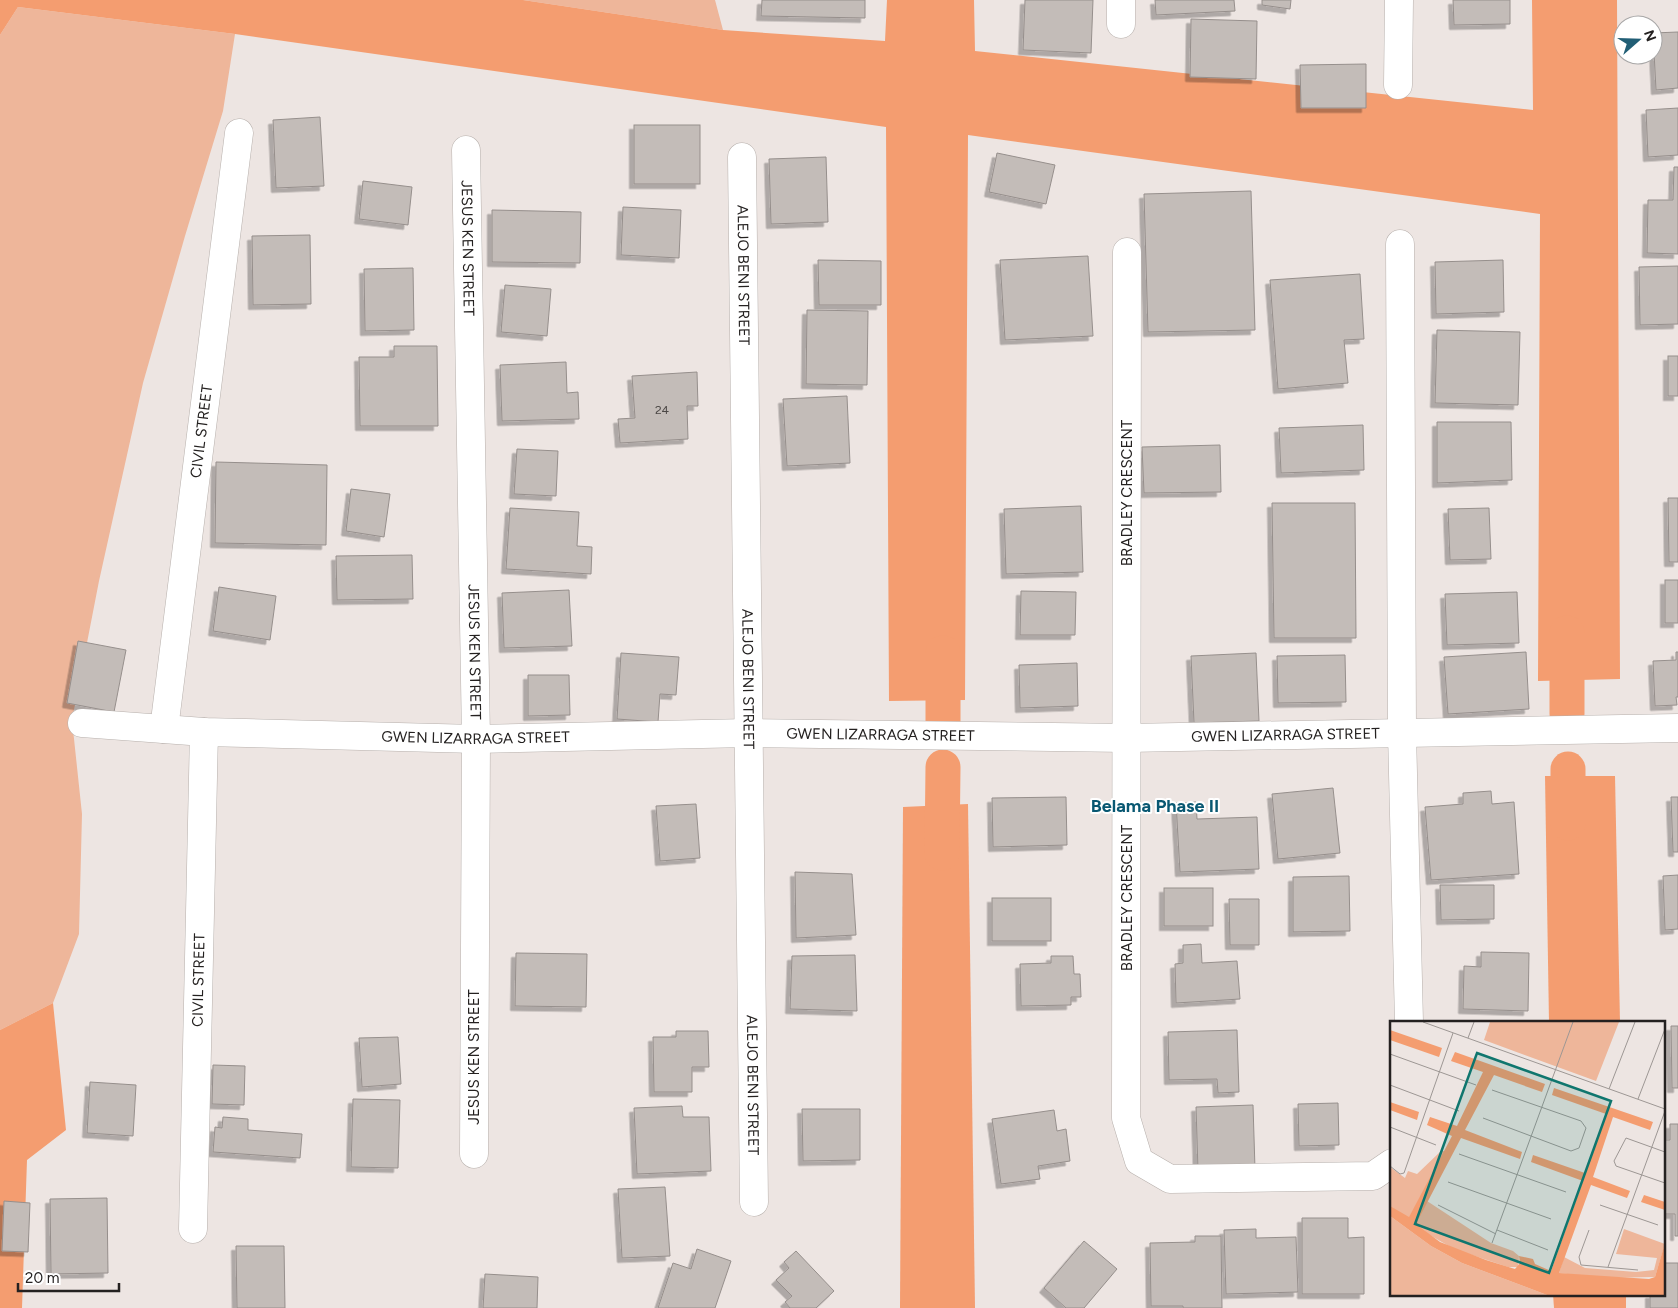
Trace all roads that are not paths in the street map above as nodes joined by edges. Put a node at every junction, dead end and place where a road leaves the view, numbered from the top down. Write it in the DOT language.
graph roads {
  1 [pos="1399,0"];
  2 [pos="1398,85"];
  3 [pos="238,133"];
  4 [pos="466,150"];
  5 [pos="742,157"];
  6 [pos="1400,244"];
  7 [pos="1127,252"];
  8 [pos="82,723"];
  9 [pos="1678,728"];
  10 [pos="164,729"];
  11 [pos="204,732"];
  12 [pos="1402,732"];
  13 [pos="748,733"];
  14 [pos="1126,738"];
  15 [pos="476,739"];
  16 [pos="1409,1021"];
  17 [pos="474,1154"];
  18 [pos="1390,1164"];
  19 [pos="754,1202"];
  20 [pos="193,1229"];
  1 -- 2 [label="street"];
  3 -- 10 [label="street, CIVIL STREET"];
  4 -- 15 [label="street, JESUS KEN STREET"];
  5 -- 13 [label="street, ALEJO BENI STREET"];
  6 -- 12 [label="street"];
  7 -- 14 [label="street, BRADLEY CRESCENT"];
  8 -- 10 [label="street, GWEN LIZARRAGA STREET"];
  9 -- 12 [label="street, GWEN LIZARRAGA STREET"];
  10 -- 11 [label="street, GWEN LIZARRAGA STREET"];
  11 -- 15 [label="street, GWEN LIZARRAGA STREET"];
  11 -- 20 [label="street, CIVIL STREET"];
  12 -- 14 [label="street, GWEN LIZARRAGA STREET"];
  12 -- 16 [label="street"];
  13 -- 14 [label="street, GWEN LIZARRAGA STREET"];
  13 -- 15 [label="street, GWEN LIZARRAGA STREET"];
  13 -- 19 [label="street, ALEJO BENI STREET"];
  14 -- 18 [label="street, BRADLEY CRESCENT"];
  15 -- 17 [label="street, JESUS KEN STREET"];
}
